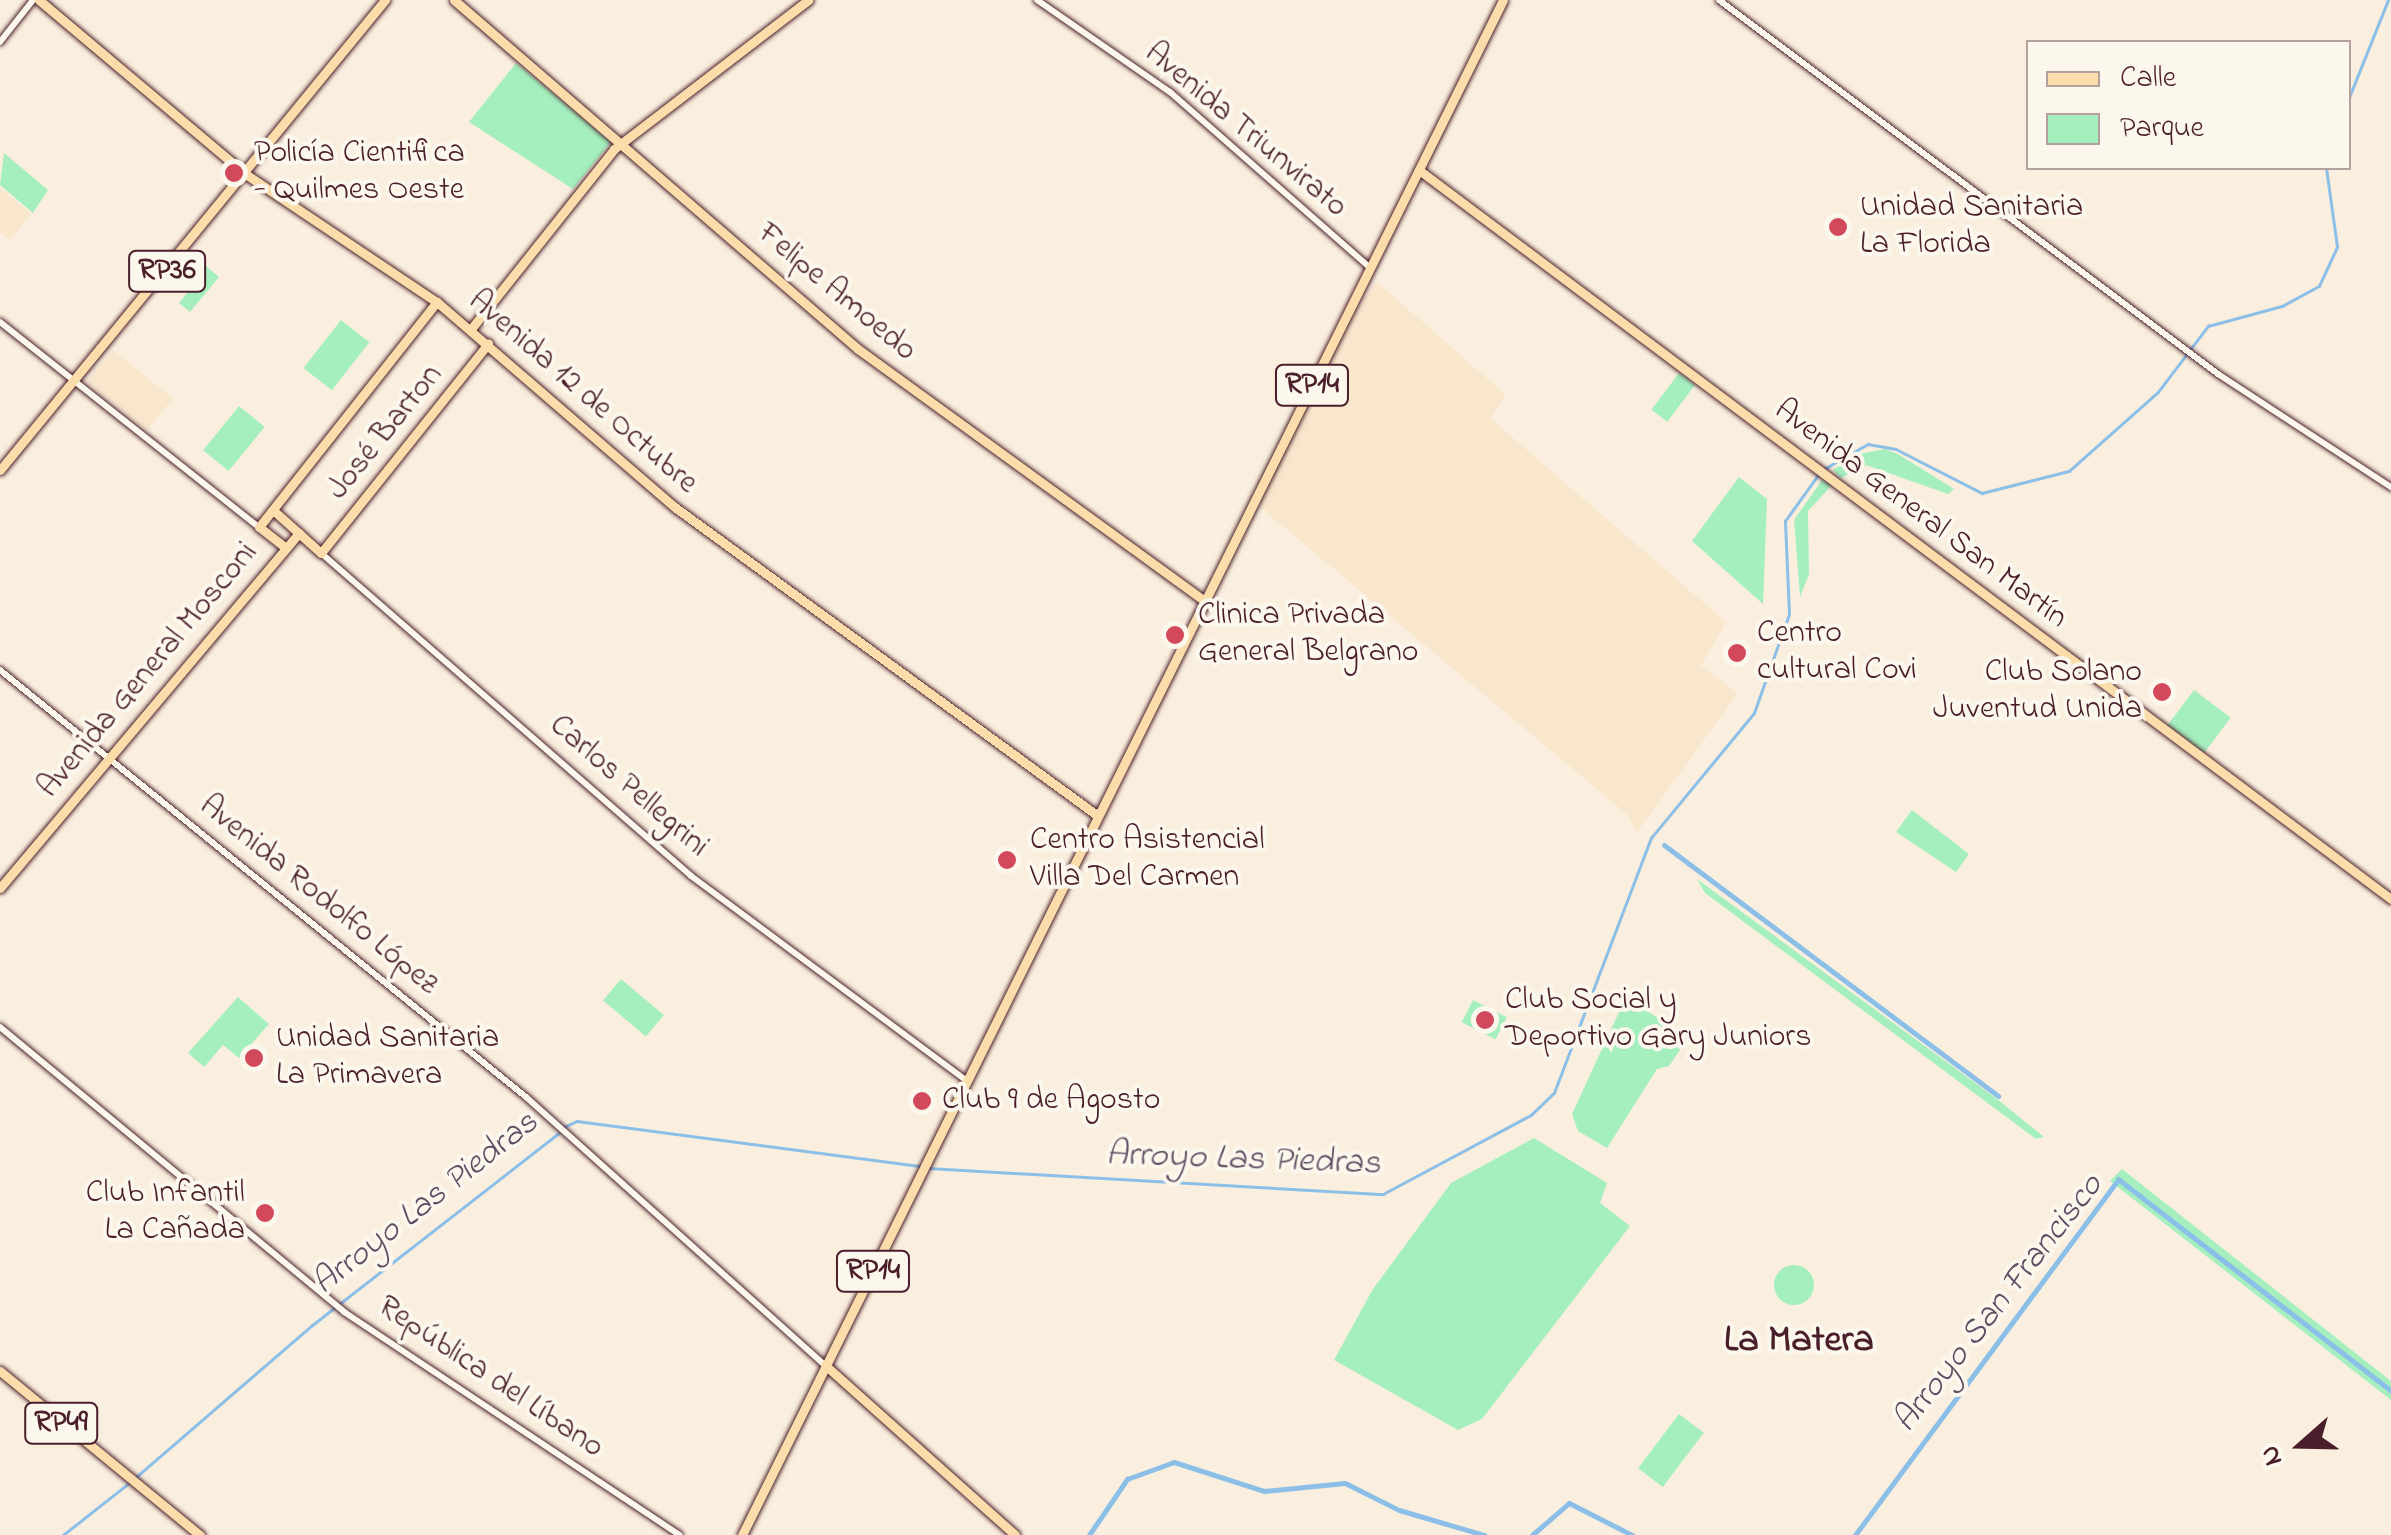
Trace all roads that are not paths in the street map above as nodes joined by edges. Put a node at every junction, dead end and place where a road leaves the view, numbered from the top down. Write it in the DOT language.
graph roads {
  1 [pos="36,0"];
  2 [pos="384,0"];
  3 [pos="454,0"];
  4 [pos="808,0"];
  5 [pos="1037,0"];
  6 [pos="1503,0"];
  7 [pos="1719,0"];
  8 [pos="0,42"];
  9 [pos="624,142"];
  10 [pos="1419,170"];
  11 [pos="246,174"];
  12 [pos="1370,268"];
  13 [pos="438,302"];
  14 [pos="0,322"];
  15 [pos="471,329"];
  16 [pos="488,344"];
  17 [pos="74,382"];
  18 [pos="0,470"];
  19 [pos="2391,487"];
  20 [pos="273,510"];
  21 [pos="260,527"];
  22 [pos="298,532"];
  23 [pos="284,547"];
  24 [pos="322,553"];
  25 [pos="1205,601"];
  26 [pos="0,670"];
  27 [pos="107,757"];
  28 [pos="1098,816"];
  29 [pos="0,885"];
  30 [pos="2391,899"];
  31 [pos="0,1027"];
  32 [pos="967,1081"];
  33 [pos="825,1365"];
  34 [pos="0,1374"];
  35 [pos="136,1488"];
  36 [pos="192,1535"];
  37 [pos="200,1535"];
  38 [pos="680,1535"];
  39 [pos="742,1535"];
  40 [pos="1015,1535"];
  1 -- 8 [label="street"];
  1 -- 11 [label="main road, Avenida 12 de Octubre"];
  2 -- 11 [label="main road, RP36"];
  3 -- 9 [label="main road, Felipe Amoedo"];
  4 -- 9 [label="main road"];
  5 -- 12 [label="street, Avenida Triunvirato"];
  6 -- 10 [label="main road, RP14"];
  7 -- 19 [label="street"];
  9 -- 15 [label="main road"];
  9 -- 25 [label="main road, Felipe Amoedo"];
  10 -- 12 [label="main road, RP14"];
  10 -- 30 [label="main road, Avenida General San Martín"];
  11 -- 13 [label="main road, Avenida 12 de Octubre"];
  11 -- 17 [label="main road, RP36"];
  12 -- 25 [label="main road, RP14"];
  13 -- 15 [label="main road, Avenida 12 de Octubre"];
  13 -- 20 [label="main road, Avenida General Mosconi"];
  14 -- 17 [label="street"];
  15 -- 16 [label="main road, Avenida 12 de Octubre"];
  16 -- 24 [label="main road, José Barton"];
  16 -- 28 [label="main road, Avenida 12 de Octubre"];
  17 -- 18 [label="main road, RP36"];
  17 -- 21 [label="street"];
  20 -- 21 [label="main road, Avenida General Mosconi"];
  20 -- 22 [label="main road, Carlos Pellegrini"];
  21 -- 23 [label="main road"];
  22 -- 23 [label="main road, Avenida General Mosconi"];
  22 -- 24 [label="main road, Carlos Pellegrini"];
  23 -- 27 [label="main road, Avenida General Mosconi"];
  24 -- 32 [label="street, Carlos Pellegrini"];
  25 -- 28 [label="main road, RP14"];
  26 -- 27 [label="street, Avenida Rodolfo López"];
  27 -- 29 [label="main road, Avenida General Mosconi"];
  27 -- 33 [label="street, Avenida Rodolfo López"];
  28 -- 32 [label="main road, RP14"];
  31 -- 38 [label="street, República del Líbano"];
  32 -- 33 [label="main road, RP14"];
  33 -- 39 [label="main road, RP14"];
  33 -- 40 [label="main road"];
  34 -- 35 [label="main road, RP49"];
  35 -- 36 [label="main road, RP49"];
  35 -- 37 [label="main road, RP49"];
}
